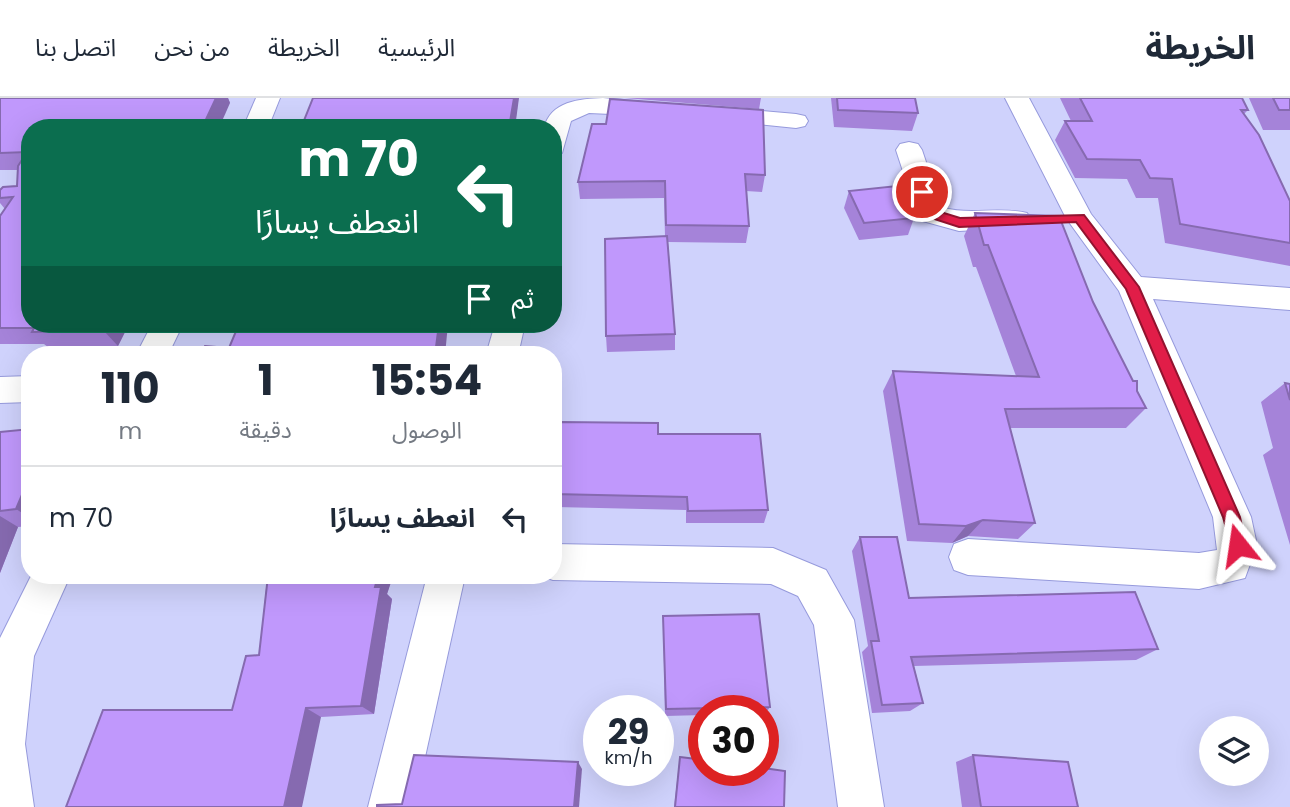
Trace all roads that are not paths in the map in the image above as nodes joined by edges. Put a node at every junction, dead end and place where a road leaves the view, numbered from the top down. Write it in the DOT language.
graph roads {
  1 [pos="268,98"];
  2 [pos="1017,98"];
  3 [pos="259,119"];
  4 [pos="560,119"];
  5 [pos="796,121"];
  6 [pos="909,150"];
  7 [pos="1057,219"];
  8 [pos="1132,287"];
  9 [pos="1290,299"];
  10 [pos="21,389"];
  11 [pos="0,390"];
  12 [pos="968,557"];
  13 [pos="562,562"];
  14 [pos="47,584"];
  15 [pos="444,584"];
  16 [pos="5,667"];
  17 [pos="11,807"];
  18 [pos="391,807"];
  19 [pos="861,807"];
  1 -- 3 [label="street"];
  2 -- 7 [label="street"];
  4 -- 5 [label="street"];
  6 -- 7 [label="street"];
  7 -- 8 [label="street"];
  8 -- 9 [label="street"];
  8 -- 12 [label="street"];
  10 -- 11 [label="street"];
  13 -- 19 [label="street"];
  14 -- 16 [label="street"];
  15 -- 18 [label="street"];
  16 -- 17 [label="street"];
}
